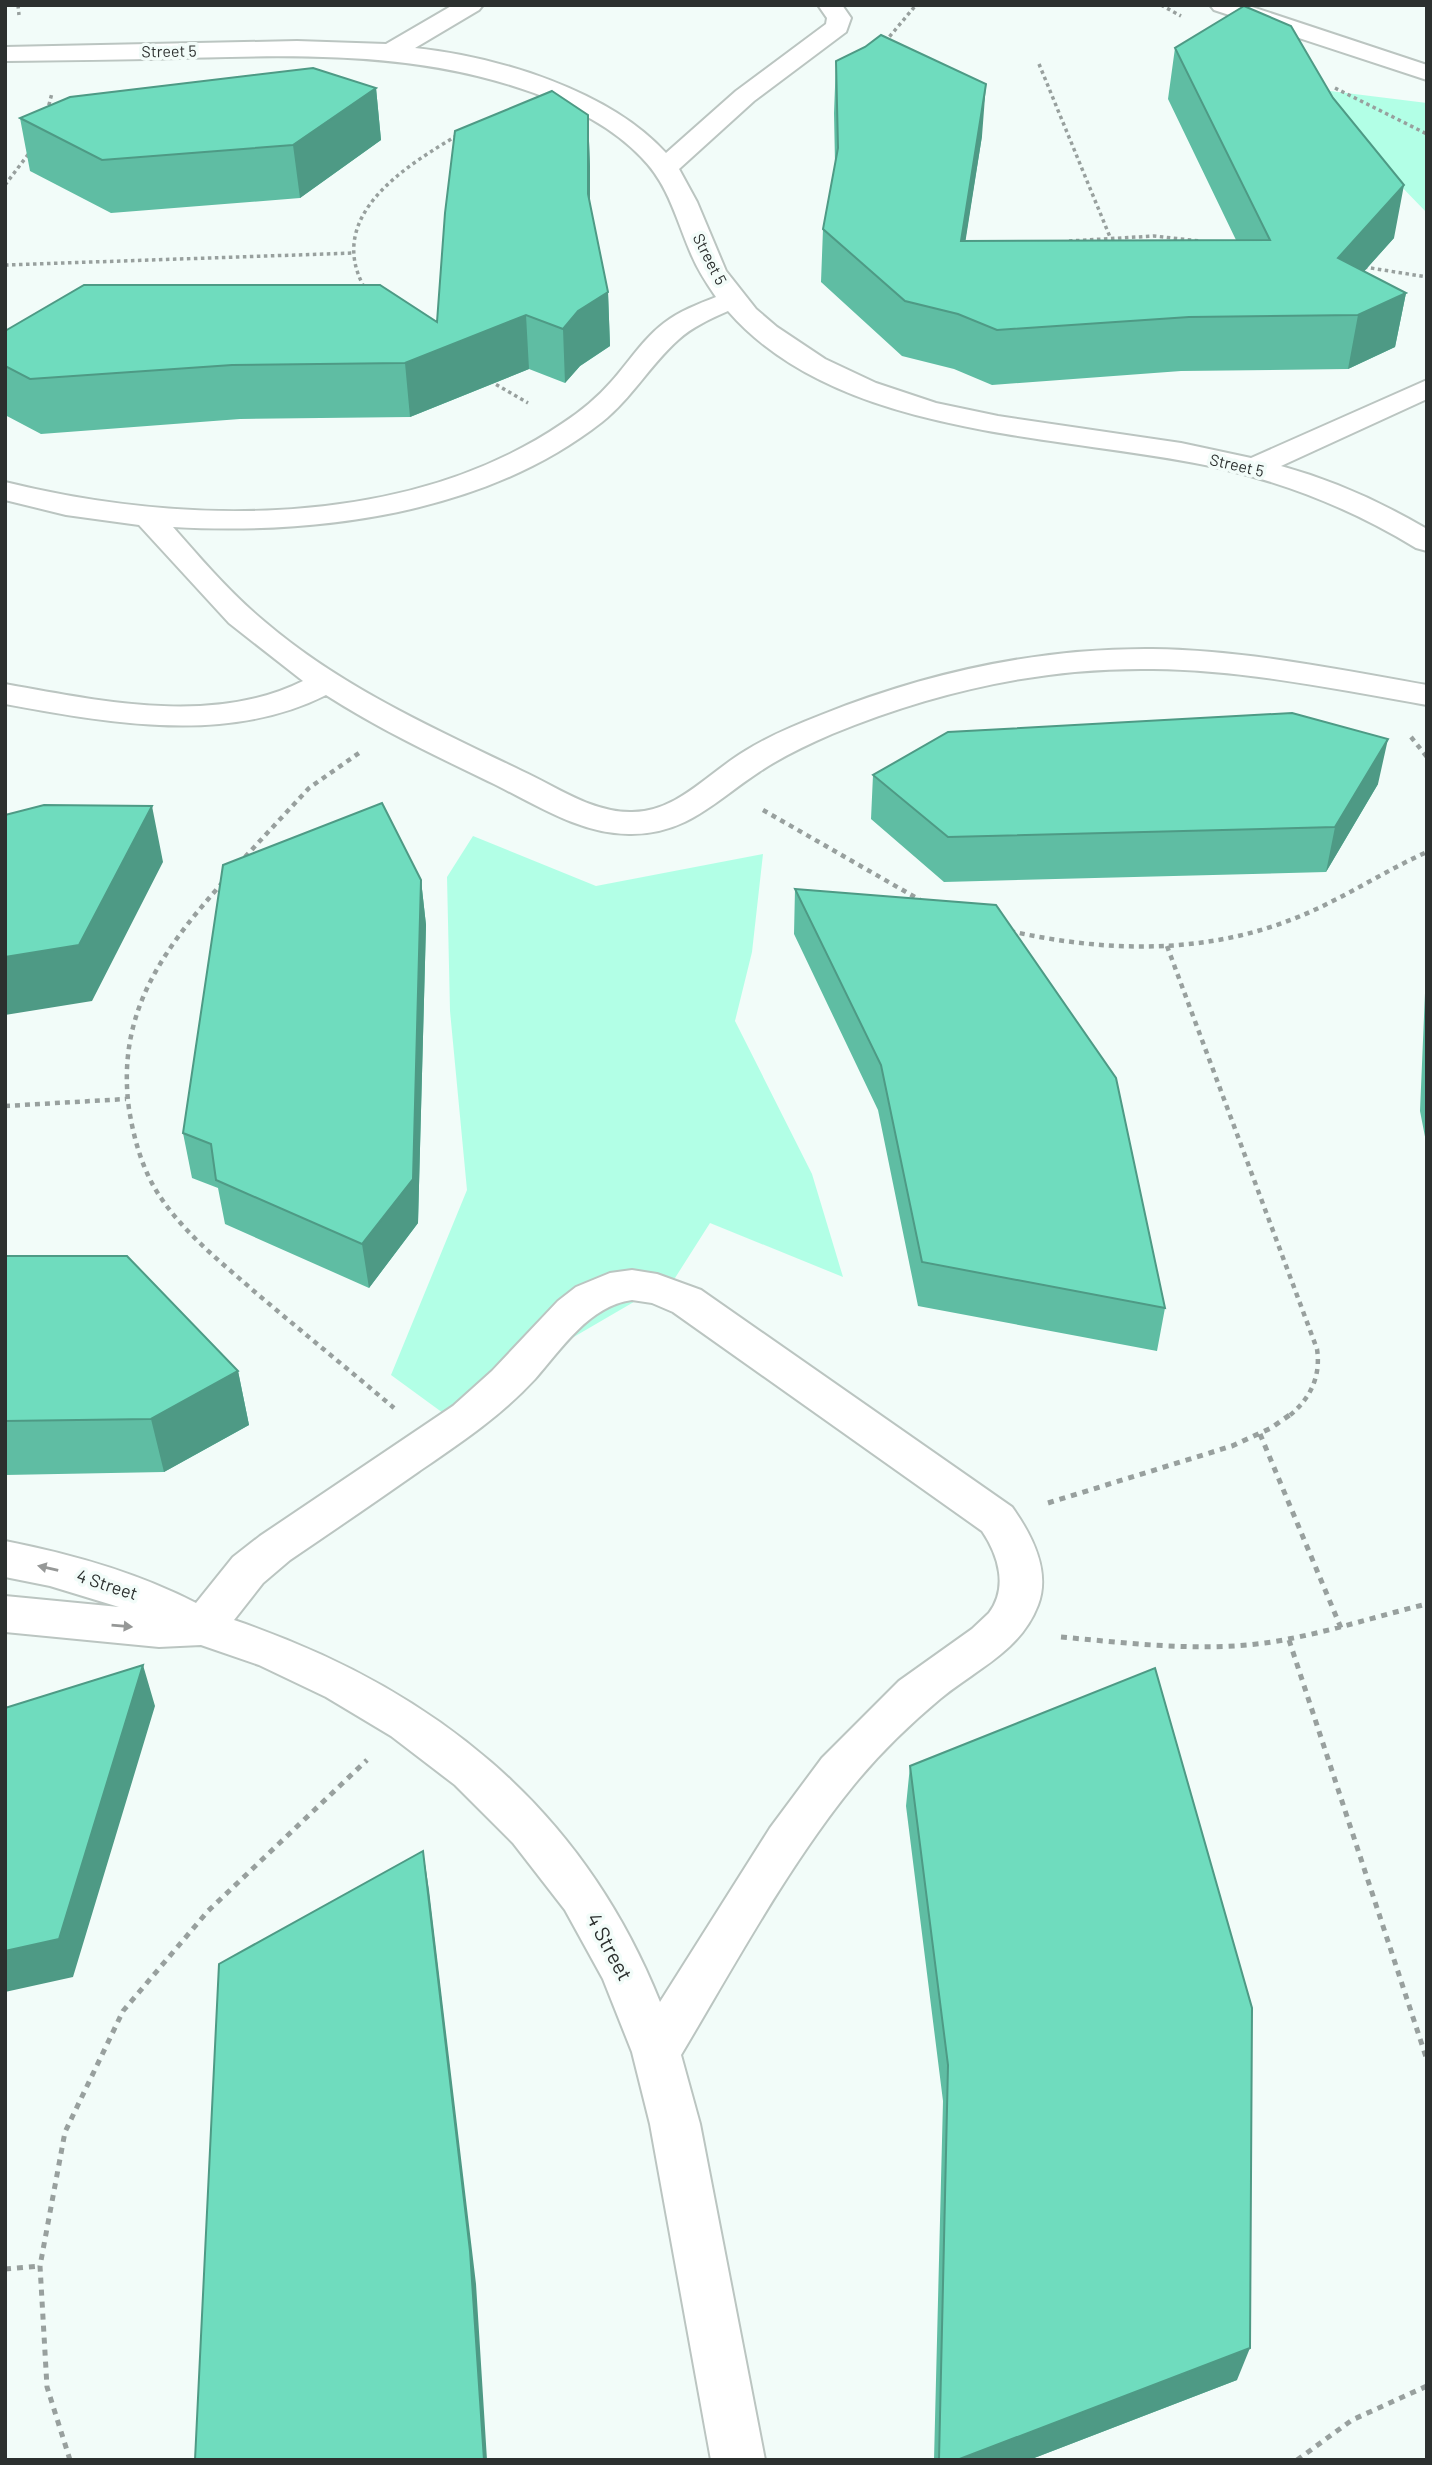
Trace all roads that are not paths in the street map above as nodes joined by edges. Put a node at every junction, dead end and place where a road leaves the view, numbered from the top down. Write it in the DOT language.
graph roads {
  1 [pos="471,5"];
  2 [pos="830,5"];
  3 [pos="1222,5"];
  4 [pos="394,50"];
  5 [pos="5,54"];
  6 [pos="1427,72"];
  7 [pos="665,168"];
  8 [pos="732,300"];
  9 [pos="1427,388"];
  10 [pos="1255,467"];
  11 [pos="5,491"];
  12 [pos="148,517"];
  13 [pos="1427,541"];
  14 [pos="327,682"];
  15 [pos="5,694"];
  16 [pos="1427,695"];
  17 [pos="5,1559"];
  18 [pos="5,1614"];
  19 [pos="202,1628"];
  20 [pos="656,2052"];
  21 [pos="738,2460"];
  1 -- 4 [label="street"];
  2 -- 7 [label="street"];
  3 -- 6 [label="street"];
  4 -- 5 [label="street, Street 5"];
  4 -- 7 [label="street, Street 5"];
  7 -- 8 [label="street, Street 5"];
  8 -- 10 [label="street, Street 5"];
  8 -- 12 [label="street"];
  9 -- 10 [label="street"];
  10 -- 13 [label="street, Street 5"];
  11 -- 12 [label="street"];
  12 -- 14 [label="street"];
  14 -- 15 [label="street"];
  14 -- 16 [label="street"];
  19 -- 17 [label="street, 4 Street, one-way"];
  18 -- 19 [label="street, 4 Street, one-way"];
  19 -- 20 [label="street, 4 Street"];
  19 -- 20 [label="street"];
  20 -- 21 [label="street, 4 Street"];
}
